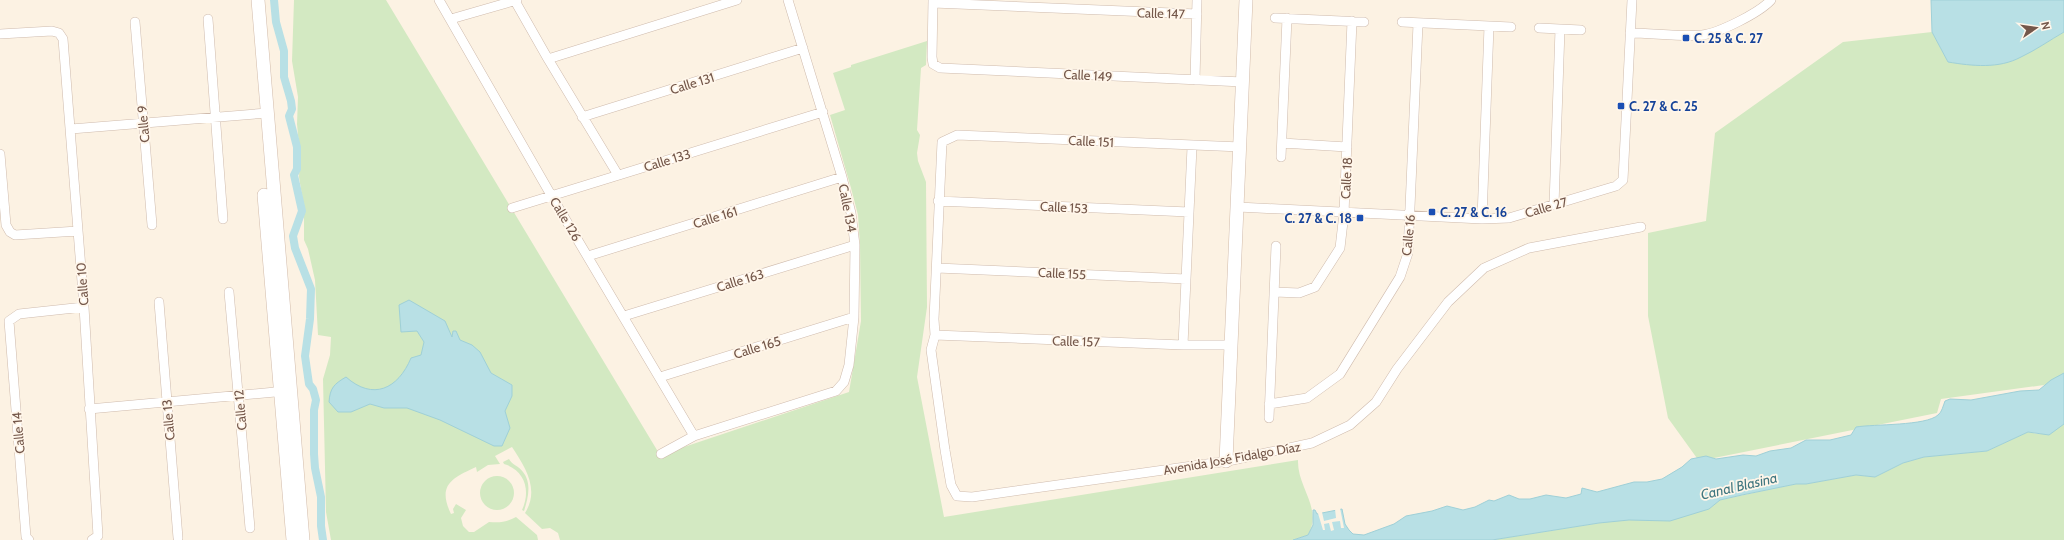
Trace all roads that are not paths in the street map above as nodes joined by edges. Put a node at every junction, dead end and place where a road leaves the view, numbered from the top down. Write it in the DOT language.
graph roads {
  1 [pos="249,0"];
  2 [pos="258,0"];
  3 [pos="440,0"];
  4 [pos="516,0"];
  5 [pos="737,0"];
  6 [pos="788,0"];
  7 [pos="1197,0"];
  8 [pos="1246,0"];
  9 [pos="1632,0"];
  10 [pos="1771,0"];
  11 [pos="933,2"];
  12 [pos="1196,14"];
  13 [pos="1275,18"];
  14 [pos="1287,18"];
  15 [pos="208,19"];
  16 [pos="451,20"];
  17 [pos="1352,21"];
  18 [pos="135,22"];
  19 [pos="1364,22"];
  20 [pos="1402,22"];
  21 [pos="1418,24"];
  22 [pos="1489,26"];
  23 [pos="1511,27"];
  24 [pos="1539,28"];
  25 [pos="1560,29"];
  26 [pos="1580,30"];
  27 [pos="1630,33"];
  28 [pos="0,34"];
  29 [pos="803,48"];
  30 [pos="548,60"];
  31 [pos="1195,80"];
  32 [pos="1243,82"];
  33 [pos="822,112"];
  34 [pos="262,113"];
  35 [pos="582,117"];
  36 [pos="215,118"];
  37 [pos="143,124"];
  38 [pos="71,129"];
  39 [pos="1282,143"];
  40 [pos="1192,146"];
  41 [pos="1241,147"];
  42 [pos="1347,147"];
  43 [pos="0,154"];
  44 [pos="1281,157"];
  45 [pos="618,175"];
  46 [pos="842,177"];
  47 [pos="551,195"];
  48 [pos="938,201"];
  49 [pos="1554,205"];
  50 [pos="1238,207"];
  51 [pos="512,208"];
  52 [pos="1189,212"];
  53 [pos="1344,213"];
  54 [pos="1410,216"];
  55 [pos="223,219"];
  56 [pos="1482,219"];
  57 [pos="152,225"];
  58 [pos="1641,227"];
  59 [pos="78,231"];
  60 [pos="855,245"];
  61 [pos="1276,246"];
  62 [pos="588,256"];
  63 [pos="937,268"];
  64 [pos="1186,279"];
  65 [pos="229,292"];
  66 [pos="1275,292"];
  67 [pos="159,302"];
  68 [pos="84,307"];
  69 [pos="624,316"];
  70 [pos="854,317"];
  71 [pos="935,335"];
  72 [pos="1183,345"];
  73 [pos="1232,345"];
  74 [pos="660,377"];
  75 [pos="286,391"];
  76 [pos="238,396"];
  77 [pos="167,402"];
  78 [pos="1269,404"];
  79 [pos="89,409"];
  80 [pos="1269,418"];
  81 [pos="694,436"];
  82 [pos="661,454"];
  83 [pos="1226,461"];
  84 [pos="250,528"];
  85 [pos="28,538"];
  86 [pos="178,538"];
  87 [pos="92,540"];
  88 [pos="292,540"];
  89 [pos="304,540"];
  1 -- 34 [label="street"];
  2 -- 34 [label="street"];
  3 -- 16 [label="street, Calle 126"];
  4 -- 16 [label="street"];
  4 -- 30 [label="street"];
  5 -- 30 [label="street"];
  6 -- 29 [label="street, Calle 134"];
  7 -- 12 [label="street"];
  8 -- 32 [label="street"];
  9 -- 27 [label="street, Calle 27"];
  10 -- 27 [label="street"];
  11 -- 12 [label="street, Calle 147"];
  11 -- 31 [label="street, Calle 149"];
  12 -- 31 [label="street"];
  13 -- 14 [label="street"];
  14 -- 17 [label="street"];
  14 -- 39 [label="street"];
  15 -- 36 [label="street"];
  16 -- 47 [label="street, Calle 126"];
  17 -- 19 [label="street"];
  17 -- 42 [label="street, Calle 18"];
  18 -- 37 [label="street, Calle 9"];
  20 -- 21 [label="street"];
  21 -- 22 [label="street"];
  21 -- 54 [label="street, Calle 16"];
  22 -- 23 [label="street"];
  22 -- 56 [label="street"];
  24 -- 25 [label="street"];
  25 -- 26 [label="street"];
  25 -- 49 [label="street"];
  27 -- 49 [label="street, Calle 27"];
  28 -- 38 [label="street, Calle 10"];
  29 -- 33 [label="street, Calle 134"];
  29 -- 35 [label="street, Calle 131"];
  30 -- 35 [label="street"];
  31 -- 32 [label="street, Calle 149"];
  32 -- 41 [label="street"];
  33 -- 45 [label="street, Calle 133"];
  33 -- 46 [label="street, Calle 134"];
  34 -- 36 [label="street"];
  34 -- 75 [label="street"];
  35 -- 45 [label="street"];
  36 -- 37 [label="street"];
  36 -- 55 [label="street"];
  37 -- 38 [label="street"];
  37 -- 57 [label="street, Calle 9"];
  38 -- 59 [label="street, Calle 10"];
  39 -- 42 [label="street"];
  39 -- 44 [label="street"];
  40 -- 41 [label="street, Calle 151"];
  40 -- 48 [label="street, Calle 151"];
  40 -- 52 [label="street"];
  41 -- 50 [label="street"];
  42 -- 53 [label="street, Calle 18"];
  43 -- 59 [label="street"];
  45 -- 47 [label="street, Calle 133"];
  46 -- 60 [label="street, Calle 134"];
  46 -- 62 [label="street, Calle 161"];
  47 -- 51 [label="street, Calle 133"];
  47 -- 62 [label="street, Calle 126"];
  48 -- 52 [label="street, Calle 153"];
  48 -- 63 [label="street"];
  49 -- 56 [label="street, Calle 27"];
  50 -- 53 [label="street, Calle 27"];
  50 -- 73 [label="street"];
  52 -- 64 [label="street"];
  53 -- 54 [label="street, Calle 27"];
  53 -- 66 [label="street, Calle 18"];
  54 -- 56 [label="street, Calle 27"];
  54 -- 78 [label="street, Calle 16"];
  58 -- 83 [label="street, Avenida José Fidalgo Díaz"];
  59 -- 68 [label="street, Calle 10"];
  60 -- 69 [label="street, Calle 163"];
  60 -- 70 [label="street, Calle 134"];
  61 -- 66 [label="street"];
  62 -- 69 [label="street, Calle 126"];
  63 -- 64 [label="street, Calle 155"];
  63 -- 71 [label="street"];
  64 -- 72 [label="street"];
  65 -- 76 [label="street, Calle 12"];
  66 -- 78 [label="street"];
  67 -- 77 [label="street, Calle 13"];
  68 -- 79 [label="street, Calle 10"];
  68 -- 85 [label="street, Calle 14"];
  69 -- 74 [label="street, Calle 126"];
  70 -- 74 [label="street, Calle 165"];
  70 -- 81 [label="street, Calle 134"];
  71 -- 72 [label="street, Calle 157"];
  71 -- 83 [label="street, Avenida José Fidalgo Díaz"];
  72 -- 73 [label="street, Calle 157"];
  73 -- 83 [label="street"];
  74 -- 81 [label="street, Calle 126"];
  75 -- 76 [label="street"];
  75 -- 88 [label="street"];
  75 -- 89 [label="street"];
  76 -- 77 [label="street"];
  76 -- 84 [label="street, Calle 12"];
  77 -- 79 [label="street"];
  77 -- 86 [label="street, Calle 13"];
  78 -- 80 [label="street"];
  79 -- 87 [label="street, Calle 10"];
  81 -- 82 [label="street, Calle 134"];
}
